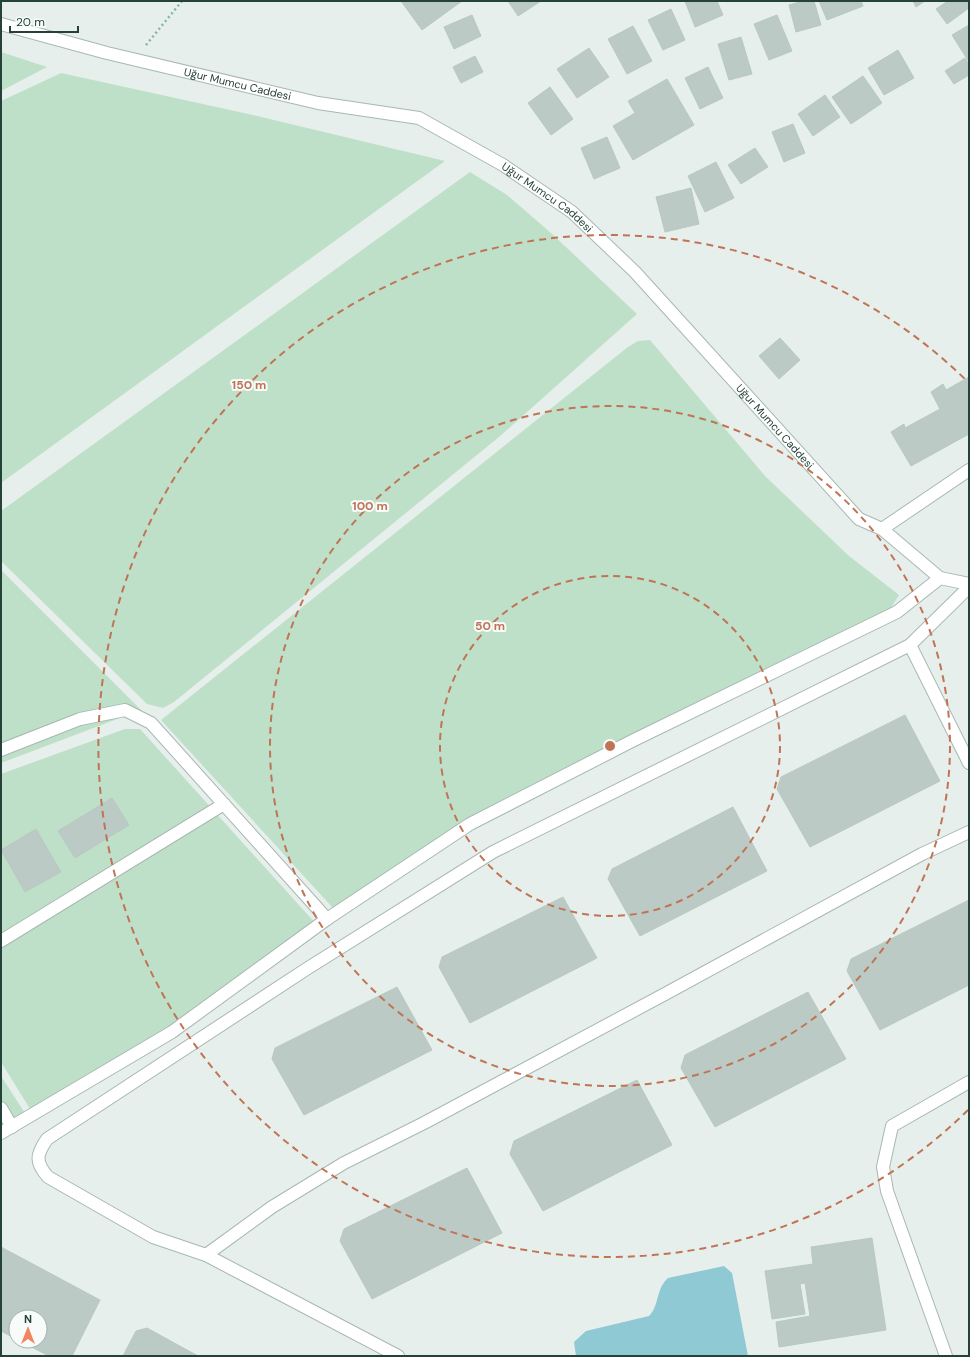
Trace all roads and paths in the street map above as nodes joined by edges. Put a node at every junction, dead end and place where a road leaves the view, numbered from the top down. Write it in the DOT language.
graph roads {
  1 [pos="182,1"];
  2 [pos="1,24"];
  3 [pos="134,60"];
  4 [pos="969,470"];
  5 [pos="882,529"];
  6 [pos="940,578"];
  7 [pos="969,584"];
  8 [pos="969,587"];
  9 [pos="910,645"];
  10 [pos="1,750"];
  11 [pos="969,763"];
  12 [pos="224,804"];
  13 [pos="969,832"];
  14 [pos="327,919"];
  15 [pos="1,941"];
  16 [pos="969,1082"];
  17 [pos="1,1108"];
  18 [pos="12,1127"];
  19 [pos="1,1133"];
  20 [pos="206,1255"];
  21 [pos="398,1356"];
  22 [pos="946,1356"];
  1 -- 3 [label="path"];
  2 -- 3 [label="street, Uğur Mumcu Caddesi"];
  3 -- 5 [label="street, Uğur Mumcu Caddesi"];
  4 -- 5 [label="street"];
  5 -- 6 [label="street, Uğur Mumcu Caddesi"];
  6 -- 7 [label="street, Uğur Mumcu Caddesi"];
  6 -- 14 [label="street"];
  8 -- 9 [label="street"];
  9 -- 11 [label="street"];
  9 -- 20 [label="street"];
  10 -- 12 [label="street"];
  12 -- 14 [label="street"];
  12 -- 15 [label="street"];
  13 -- 20 [label="street"];
  14 -- 18 [label="street"];
  16 -- 22 [label="street"];
  17 -- 18 [label="street"];
  18 -- 19 [label="street"];
  20 -- 21 [label="street"];
}
